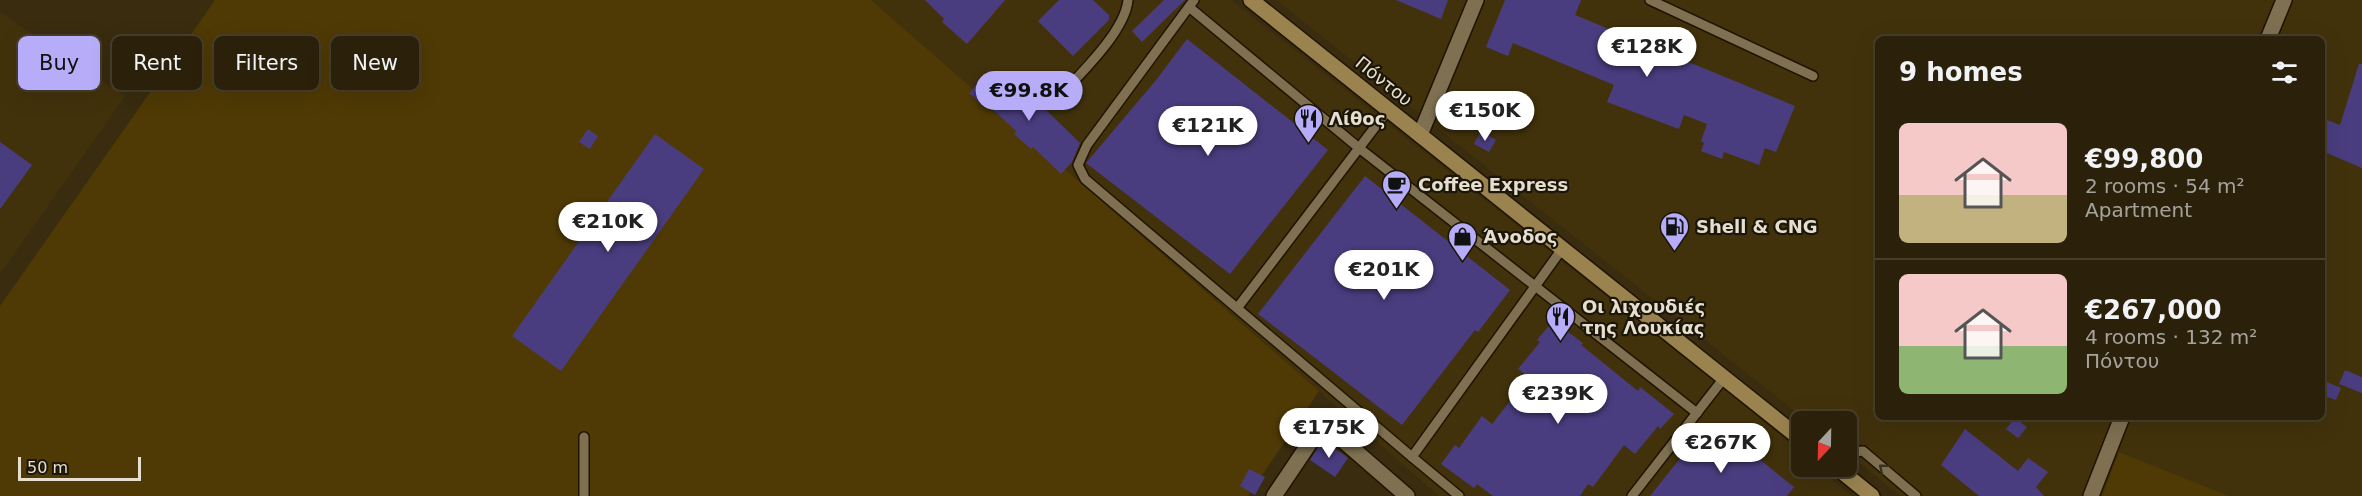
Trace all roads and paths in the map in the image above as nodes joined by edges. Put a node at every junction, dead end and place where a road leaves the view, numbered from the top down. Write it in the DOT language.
graph roads {
  1 [pos="1128,0"];
  2 [pos="1251,0"];
  3 [pos="1476,0"];
  4 [pos="1650,0"];
  5 [pos="2284,0"];
  6 [pos="1191,3"];
  7 [pos="2269,36"];
  8 [pos="1813,76"];
  9 [pos="1057,99"];
  10 [pos="1388,110"];
  11 [pos="1420,135"];
  12 [pos="1359,148"];
  13 [pos="1562,249"];
  14 [pos="1535,286"];
  15 [pos="1238,307"];
  16 [pos="1724,378"];
  17 [pos="1697,413"];
  18 [pos="2121,420"];
  19 [pos="1791,431"];
  20 [pos="584,437"];
  21 [pos="1857,452"];
  22 [pos="1412,457"];
  23 [pos="1849,477"];
  24 [pos="584,496"];
  25 [pos="1274,496"];
  26 [pos="1407,496"];
  27 [pos="1459,496"];
  28 [pos="1632,496"];
  29 [pos="1872,496"];
  30 [pos="1916,496"];
  31 [pos="2091,496"];
  1 -- 9 [label="lane"];
  2 -- 10 [label="street, Πόντου"];
  3 -- 11 [label="street"];
  4 -- 8 [label="lane"];
  5 -- 7 [label="street"];
  6 -- 12 [label="lane"];
  6 -- 15 [label="lane"];
  10 -- 11 [label="street, Πόντου"];
  10 -- 12 [label="lane"];
  11 -- 13 [label="street, Πόντου"];
  12 -- 14 [label="lane"];
  12 -- 15 [label="lane"];
  13 -- 14 [label="lane"];
  13 -- 16 [label="street, Πόντου"];
  14 -- 17 [label="lane"];
  14 -- 22 [label="lane"];
  15 -- 22 [label="lane"];
  16 -- 17 [label="lane"];
  16 -- 19 [label="street, Πόντου"];
  17 -- 28 [label="lane"];
  18 -- 31 [label="street"];
  20 -- 24 [label="lane"];
  30 -- 21 [label="lane, one-way"];
  22 -- 27 [label="lane"];
  23 -- 29 [label="street"];
  25 -- 26 [label="street"];
}
